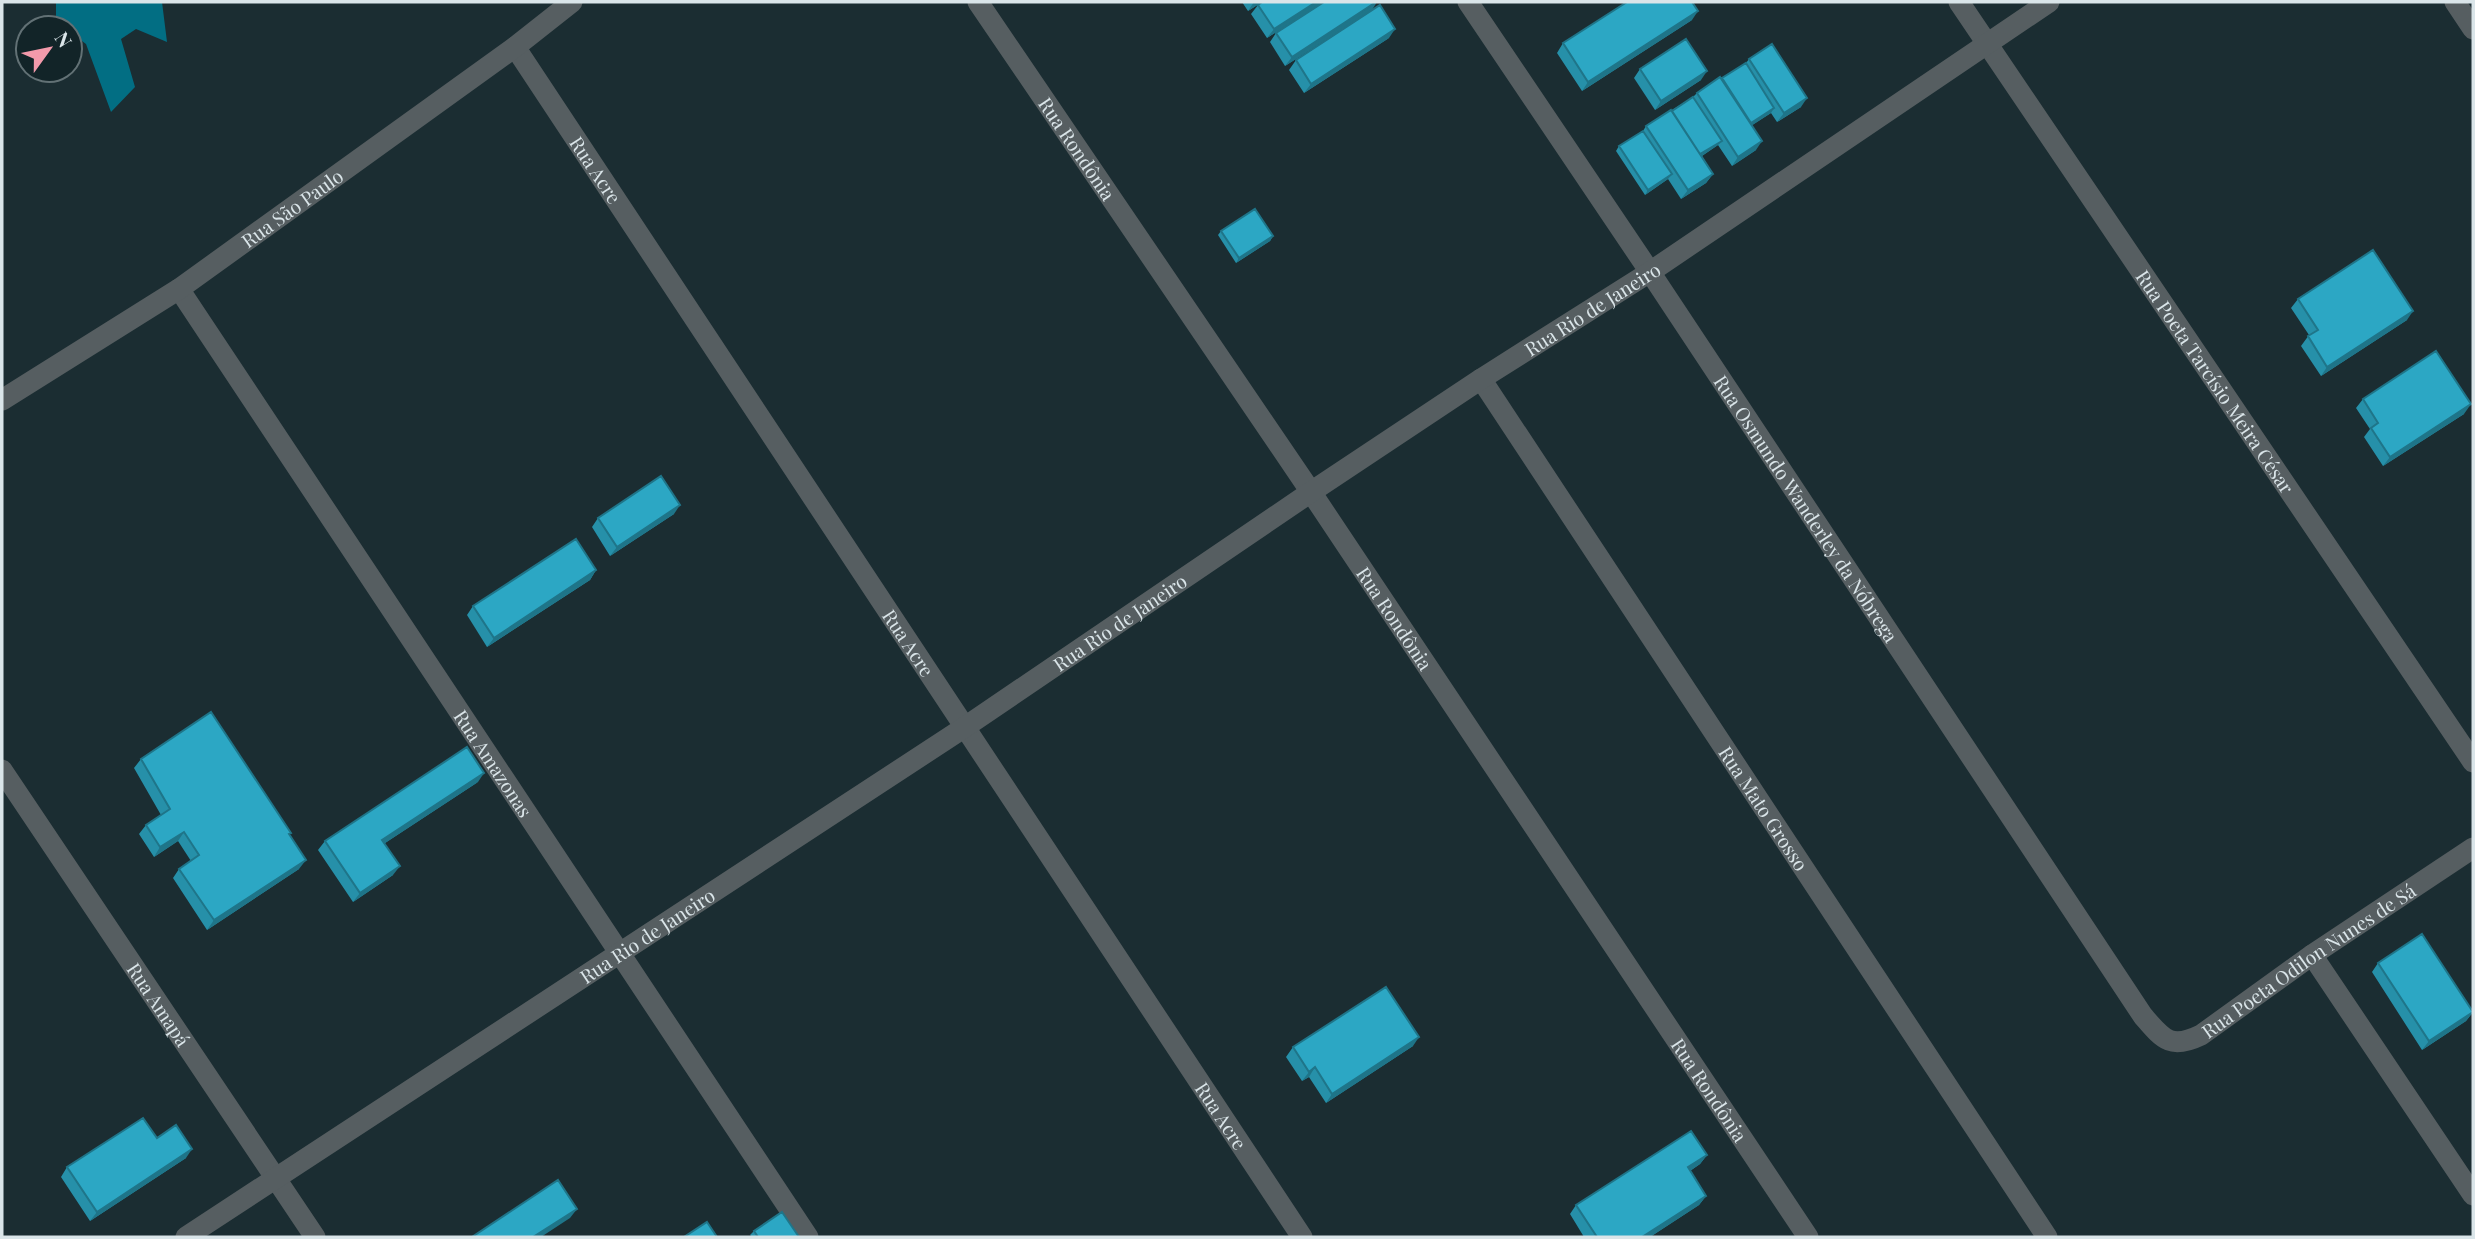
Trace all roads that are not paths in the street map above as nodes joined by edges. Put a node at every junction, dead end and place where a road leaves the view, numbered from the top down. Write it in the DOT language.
graph roads {
  1 [pos="572,2"];
  2 [pos="978,2"];
  3 [pos="1468,2"];
  4 [pos="1959,2"];
  5 [pos="2049,2"];
  6 [pos="2455,2"];
  7 [pos="2473,29"];
  8 [pos="1986,43"];
  9 [pos="515,47"];
  10 [pos="1650,272"];
  11 [pos="179,289"];
  12 [pos="1481,379"];
  13 [pos="2,400"];
  14 [pos="1311,492"];
  15 [pos="965,727"];
  16 [pos="2473,762"];
  17 [pos="2,770"];
  18 [pos="2473,848"];
  19 [pos="620,952"];
  20 [pos="2312,955"];
  21 [pos="2143,1016"];
  22 [pos="274,1178"];
  23 [pos="2473,1195"];
  24 [pos="186,1237"];
  25 [pos="314,1237"];
  26 [pos="808,1237"];
  27 [pos="1302,1237"];
  28 [pos="1808,1237"];
  29 [pos="2047,1237"];
  1 -- 9 [label="street, Rua São Paulo"];
  2 -- 14 [label="street, Rua Rondônia"];
  3 -- 10 [label="street, Rua Osmundo Wanderley da Nóbrega"];
  4 -- 8 [label="street, Rua Poeta Tarcísio Meira César"];
  5 -- 8 [label="street, Rua Rio de Janeiro"];
  6 -- 7 [label="street"];
  8 -- 10 [label="street, Rua Rio de Janeiro"];
  8 -- 16 [label="street, Rua Poeta Tarcísio Meira César"];
  9 -- 11 [label="street, Rua São Paulo"];
  9 -- 15 [label="street, Rua Acre"];
  10 -- 12 [label="street, Rua Rio de Janeiro"];
  10 -- 21 [label="street, Rua Osmundo Wanderley da Nóbrega"];
  11 -- 13 [label="street, Rua São Paulo"];
  11 -- 19 [label="street, Rua Amazonas"];
  12 -- 14 [label="street, Rua Rio de Janeiro"];
  12 -- 29 [label="street, Rua Mato Grosso"];
  14 -- 15 [label="street, Rua Rio de Janeiro"];
  14 -- 28 [label="street, Rua Rondônia"];
  15 -- 19 [label="street, Rua Rio de Janeiro"];
  15 -- 27 [label="street, Rua Acre"];
  17 -- 22 [label="street, Rua Amapá"];
  18 -- 20 [label="street, Rua Poeta Odilon Nunes de Sá"];
  19 -- 22 [label="street, Rua Rio de Janeiro"];
  19 -- 26 [label="street, Rua Amazonas"];
  20 -- 21 [label="street, Rua Poeta Odilon Nunes de Sá"];
  20 -- 23 [label="street"];
  22 -- 24 [label="street, Rua Rio de Janeiro"];
  22 -- 25 [label="street, Rua Amapá"];
}
